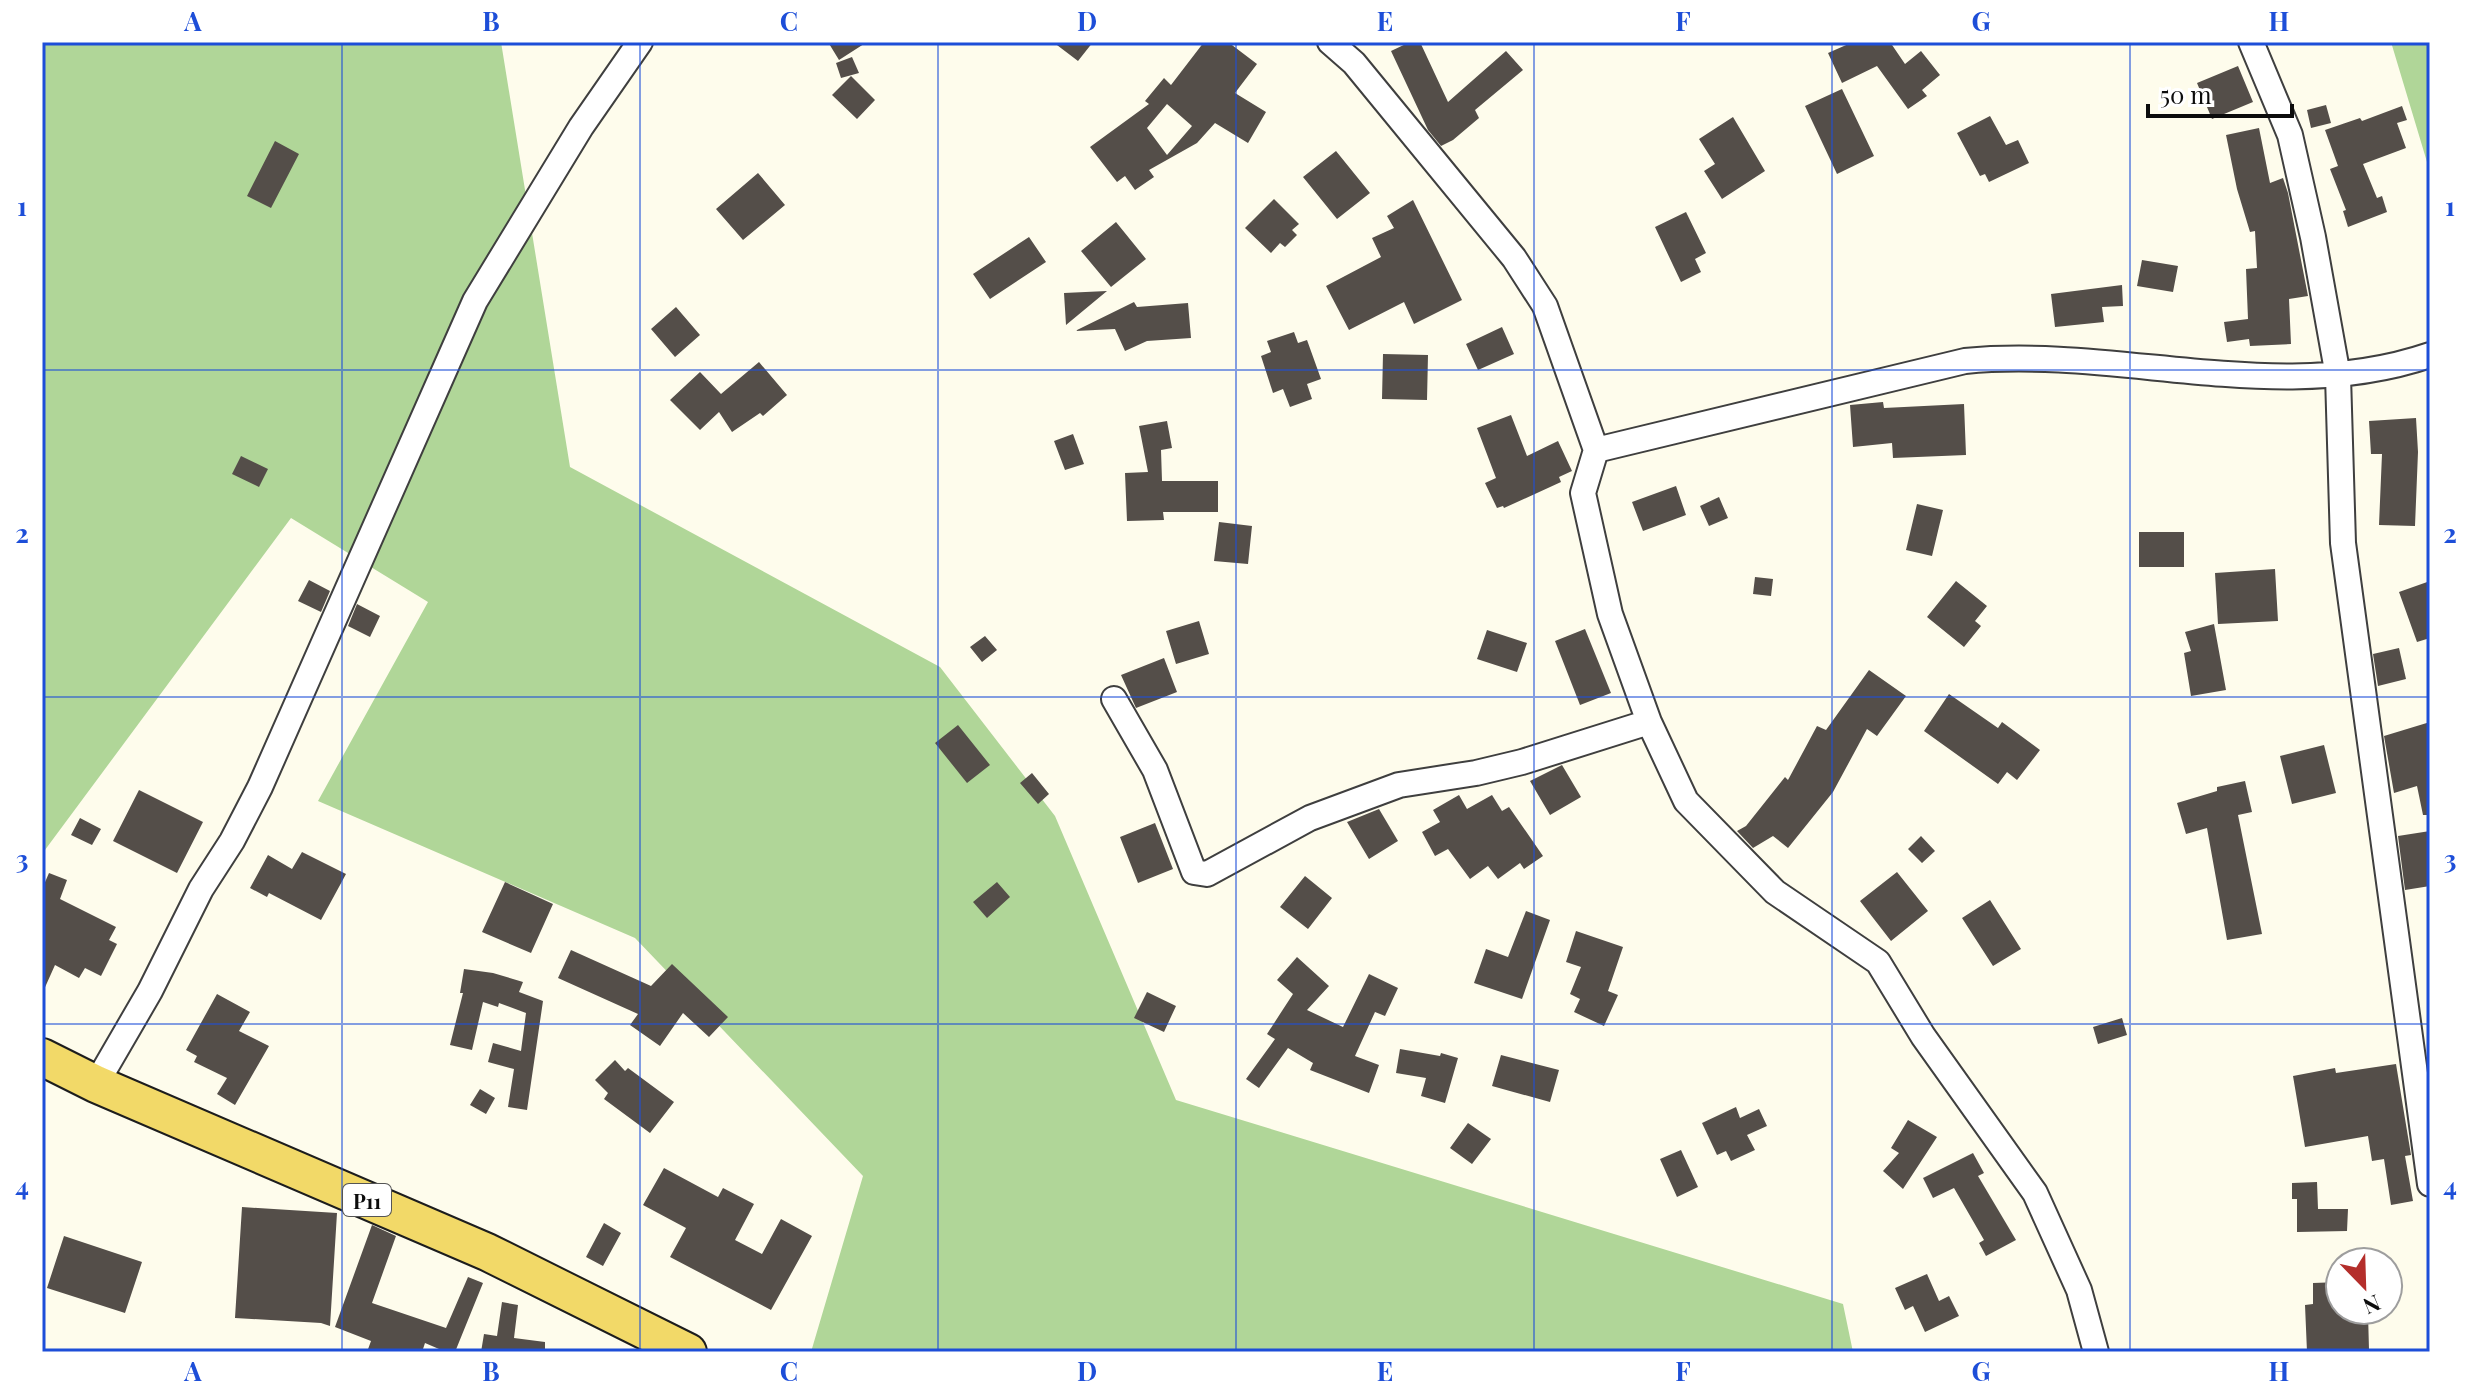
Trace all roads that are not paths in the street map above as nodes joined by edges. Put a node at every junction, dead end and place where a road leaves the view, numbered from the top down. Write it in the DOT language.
graph roads {
  1 [pos="640,42"];
  2 [pos="1330,42"];
  3 [pos="2251,42"];
  4 [pos="1360,53"];
  5 [pos="2430,355"];
  6 [pos="2338,376"];
  7 [pos="1596,450"];
  8 [pos="1114,699"];
  9 [pos="1649,722"];
  10 [pos="42,1057"];
  11 [pos="96,1084"];
  12 [pos="2430,1182"];
  13 [pos="688,1352"];
  14 [pos="2096,1352"];
  1 -- 11 [label="street"];
  2 -- 4 [label="street"];
  3 -- 6 [label="street"];
  4 -- 7 [label="street"];
  5 -- 6 [label="street"];
  6 -- 7 [label="street"];
  6 -- 12 [label="street"];
  7 -- 9 [label="street"];
  8 -- 9 [label="street"];
  9 -- 14 [label="street"];
  10 -- 11 [label="main road, P11"];
  11 -- 13 [label="main road, P11"];
}
